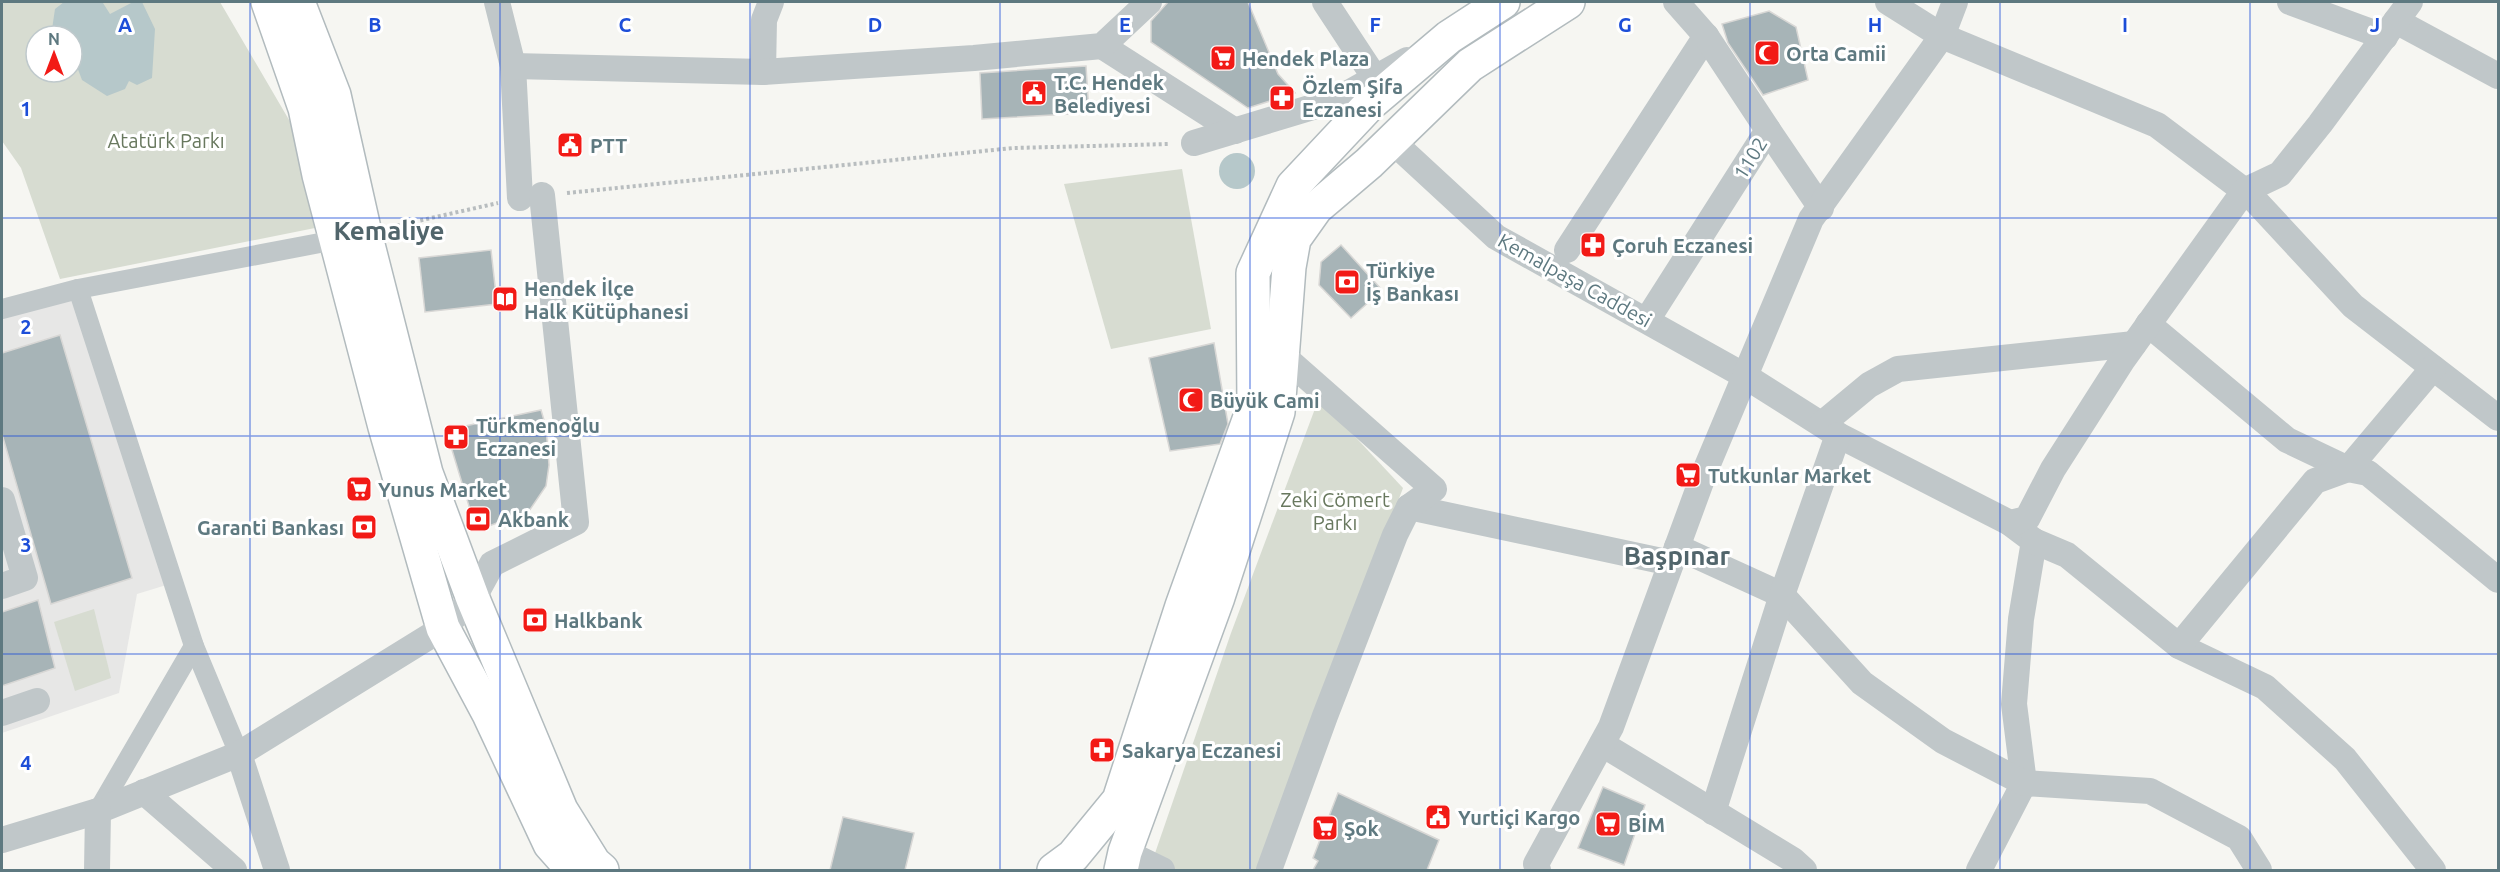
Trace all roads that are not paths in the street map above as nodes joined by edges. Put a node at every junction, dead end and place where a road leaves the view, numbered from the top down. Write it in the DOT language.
graph roads {
  1 [pos="268,2"];
  2 [pos="298,2"];
  3 [pos="497,2"];
  4 [pos="771,2"];
  5 [pos="1149,2"];
  6 [pos="1325,2"];
  7 [pos="1503,2"];
  8 [pos="1568,2"];
  9 [pos="1677,2"];
  10 [pos="1888,2"];
  11 [pos="1955,2"];
  12 [pos="2290,2"];
  13 [pos="2397,20"];
  14 [pos="1706,36"];
  15 [pos="1942,36"];
  16 [pos="1449,37"];
  17 [pos="1102,46"];
  18 [pos="513,66"];
  19 [pos="763,72"];
  20 [pos="2499,76"];
  21 [pos="1375,78"];
  22 [pos="1768,130"];
  23 [pos="1235,131"];
  24 [pos="1392,141"];
  25 [pos="1194,143"];
  26 [pos="2244,191"];
  27 [pos="1821,208"];
  28 [pos="351,237"];
  29 [pos="1567,250"];
  30 [pos="78,289"];
  31 [pos="2,309"];
  32 [pos="1647,320"];
  33 [pos="2141,334"];
  34 [pos="1283,346"];
  35 [pos="2433,368"];
  36 [pos="1746,376"];
  37 [pos="2499,418"];
  38 [pos="1830,429"];
  39 [pos="2348,470"];
  40 [pos="2,500"];
  41 [pos="1409,507"];
  42 [pos="2010,523"];
  43 [pos="2034,541"];
  44 [pos="1674,555"];
  45 [pos="2499,580"];
  46 [pos="2,586"];
  47 [pos="1782,595"];
  48 [pos="473,599"];
  49 [pos="443,628"];
  50 [pos="194,646"];
  51 [pos="2179,646"];
  52 [pos="37,701"];
  53 [pos="2,713"];
  54 [pos="1602,744"];
  55 [pos="239,754"];
  56 [pos="2024,783"];
  57 [pos="144,792"];
  58 [pos="1119,800"];
  59 [pos="98,811"];
  60 [pos="1713,812"];
  61 [pos="2,840"];
  62 [pos="1123,861"];
  63 [pos="98,870"];
  64 [pos="234,870"];
  65 [pos="277,870"];
  66 [pos="573,870"];
  67 [pos="602,870"];
  68 [pos="1054,870"];
  69 [pos="1096,870"];
  70 [pos="1162,870"];
  71 [pos="1269,870"];
  72 [pos="1538,870"];
  73 [pos="1804,870"];
  74 [pos="1979,870"];
  75 [pos="2259,870"];
  76 [pos="2433,870"];
  1 -- 28 [label="main road"];
  2 -- 28 [label="main road"];
  3 -- 18 [label="street"];
  4 -- 19 [label="street"];
  5 -- 17 [label="street"];
  6 -- 21 [label="street"];
  7 -- 16 [label="main road"];
  8 -- 24 [label="main road"];
  9 -- 14 [label="street, 1102"];
  10 -- 15 [label="street"];
  11 -- 15 [label="street"];
  12 -- 13 [label="street"];
  13 -- 20 [label="street"];
  13 -- 26 [label="street"];
  14 -- 22 [label="street, 1102"];
  14 -- 29 [label="street"];
  15 -- 26 [label="street"];
  15 -- 27 [label="street"];
  16 -- 21 [label="street"];
  16 -- 58 [label="main road"];
  17 -- 19 [label="street"];
  17 -- 23 [label="street"];
  18 -- 19 [label="street"];
  18 -- 48 [label="street"];
  21 -- 23 [label="street"];
  22 -- 27 [label="street"];
  22 -- 32 [label="street, 1102"];
  23 -- 25 [label="street"];
  24 -- 32 [label="street, Kemalpaşa Caddesi"];
  24 -- 34 [label="main road"];
  26 -- 33 [label="street"];
  26 -- 35 [label="street"];
  27 -- 36 [label="street"];
  28 -- 30 [label="street"];
  28 -- 48 [label="main road"];
  28 -- 49 [label="main road"];
  30 -- 31 [label="street"];
  30 -- 50 [label="street"];
  32 -- 36 [label="street, Kemalpaşa Caddesi"];
  33 -- 38 [label="street"];
  33 -- 39 [label="street"];
  33 -- 42 [label="street"];
  34 -- 41 [label="street"];
  34 -- 62 [label="main road"];
  35 -- 37 [label="street"];
  35 -- 39 [label="street"];
  36 -- 38 [label="street, Kemalpaşa Caddesi"];
  36 -- 44 [label="street"];
  38 -- 42 [label="street, Kemalpaşa Caddesi"];
  38 -- 47 [label="street"];
  39 -- 45 [label="street"];
  39 -- 51 [label="street"];
  40 -- 46 [label="street"];
  41 -- 44 [label="street"];
  41 -- 71 [label="street"];
  42 -- 43 [label="street, Kemalpaşa Caddesi"];
  43 -- 51 [label="street, Kemalpaşa Caddesi"];
  43 -- 56 [label="street"];
  44 -- 47 [label="street"];
  44 -- 54 [label="street"];
  47 -- 56 [label="street"];
  47 -- 60 [label="street"];
  48 -- 49 [label="street"];
  48 -- 67 [label="main road"];
  49 -- 55 [label="street"];
  49 -- 66 [label="main road"];
  50 -- 55 [label="street"];
  50 -- 59 [label="street"];
  51 -- 76 [label="street, Kemalpaşa Caddesi"];
  52 -- 53 [label="street"];
  54 -- 60 [label="street"];
  54 -- 72 [label="street"];
  55 -- 57 [label="street"];
  55 -- 65 [label="street"];
  56 -- 74 [label="street"];
  56 -- 75 [label="street"];
  57 -- 59 [label="street"];
  57 -- 64 [label="street"];
  58 -- 62 [label="main road"];
  58 -- 68 [label="main road"];
  59 -- 61 [label="street"];
  59 -- 63 [label="street"];
  60 -- 73 [label="street"];
  62 -- 69 [label="main road"];
  62 -- 70 [label="street"];
}
